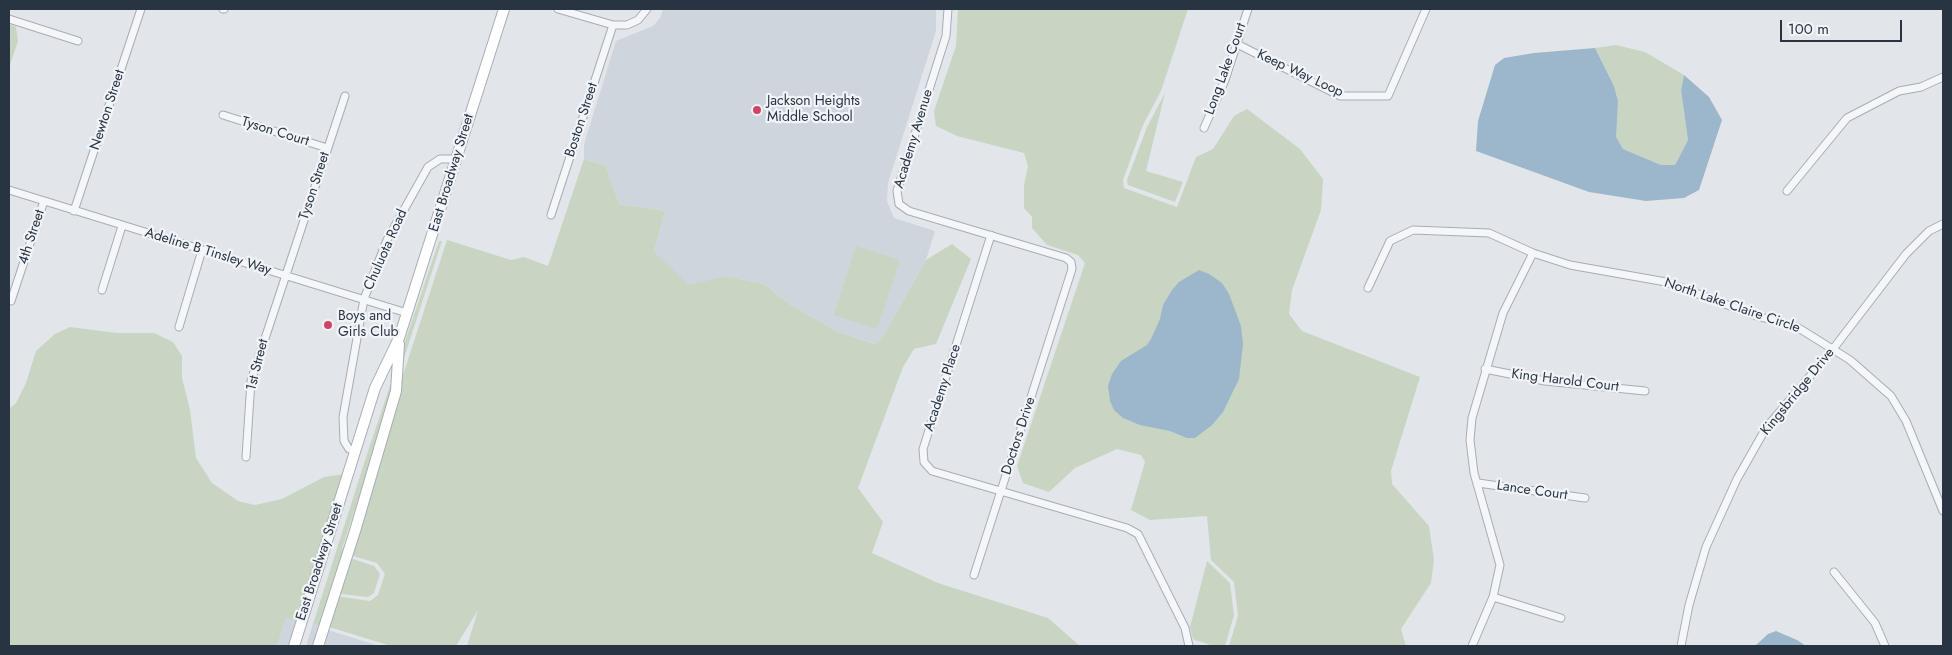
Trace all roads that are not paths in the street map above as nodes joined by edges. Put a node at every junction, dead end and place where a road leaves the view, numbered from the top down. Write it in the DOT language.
graph roads {
  1 [pos="141,9"];
  2 [pos="504,9"];
  3 [pos="558,9"];
  4 [pos="648,9"];
  5 [pos="948,9"];
  6 [pos="1248,9"];
  7 [pos="1426,9"];
  8 [pos="9,20"];
  9 [pos="613,25"];
  10 [pos="78,41"];
  11 [pos="1237,44"];
  12 [pos="1943,77"];
  13 [pos="345,96"];
  14 [pos="223,115"];
  15 [pos="1204,128"];
  16 [pos="327,148"];
  17 [pos="456,159"];
  18 [pos="9,190"];
  19 [pos="1787,191"];
  20 [pos="44,201"];
  21 [pos="74,210"];
  22 [pos="551,215"];
  23 [pos="1943,224"];
  24 [pos="122,226"];
  25 [pos="991,235"];
  26 [pos="202,250"];
  27 [pos="1533,253"];
  28 [pos="285,276"];
  29 [pos="1368,288"];
  30 [pos="102,290"];
  31 [pos="364,300"];
  32 [pos="11,301"];
  33 [pos="407,312"];
  34 [pos="179,327"];
  35 [pos="399,338"];
  36 [pos="1833,349"];
  37 [pos="1485,369"];
  38 [pos="1645,391"];
  39 [pos="356,451"];
  40 [pos="246,457"];
  41 [pos="1478,483"];
  42 [pos="1001,492"];
  43 [pos="1585,498"];
  44 [pos="1943,511"];
  45 [pos="1834,572"];
  46 [pos="974,575"];
  47 [pos="1493,597"];
  48 [pos="1561,618"];
  49 [pos="294,646"];
  50 [pos="318,646"];
  51 [pos="1189,646"];
  52 [pos="1472,646"];
  53 [pos="1681,646"];
  54 [pos="1885,646"];
  1 -- 21 [label="street, Newton Street"];
  2 -- 17 [label="main road, East Broadway Street"];
  3 -- 9 [label="street"];
  4 -- 9 [label="street"];
  5 -- 25 [label="street, Academy Avenue"];
  6 -- 11 [label="street, Long Lake Court"];
  7 -- 11 [label="street, Keep Way Loop"];
  8 -- 10 [label="street"];
  9 -- 22 [label="street, Boston Street"];
  11 -- 15 [label="street, Long Lake Court"];
  12 -- 19 [label="street"];
  13 -- 16 [label="street, Tyson Street"];
  14 -- 16 [label="street, Tyson Court"];
  16 -- 28 [label="street, Tyson Street"];
  17 -- 31 [label="street, Chuluota Road"];
  17 -- 33 [label="main road, East Broadway Street"];
  18 -- 20 [label="street, Adeline B Tinsley Way"];
  20 -- 21 [label="street, Adeline B Tinsley Way"];
  20 -- 32 [label="street, 4th Street"];
  21 -- 24 [label="street, Adeline B Tinsley Way"];
  23 -- 36 [label="street, Kingsbridge Drive"];
  24 -- 26 [label="street, Adeline B Tinsley Way"];
  24 -- 30 [label="street"];
  25 -- 42 [label="street, Academy Place"];
  25 -- 42 [label="street, Doctors Drive"];
  26 -- 28 [label="street, Adeline B Tinsley Way"];
  26 -- 34 [label="street"];
  27 -- 29 [label="street, North Lake Claire Circle"];
  27 -- 36 [label="street, North Lake Claire Circle"];
  27 -- 37 [label="street"];
  28 -- 31 [label="street, Adeline B Tinsley Way"];
  28 -- 40 [label="street, 1st Street"];
  31 -- 33 [label="street, Adeline B Tinsley Way"];
  31 -- 39 [label="street, Chuluota Road"];
  33 -- 35 [label="main road, East Broadway Street"];
  35 -- 39 [label="main road, East Broadway Street"];
  35 -- 50 [label="main road, East Broadway Street"];
  36 -- 44 [label="street, North Lake Claire Circle"];
  36 -- 53 [label="street, Kingsbridge Drive"];
  37 -- 38 [label="street, King Harold Court"];
  37 -- 41 [label="street"];
  39 -- 49 [label="main road, East Broadway Street"];
  41 -- 43 [label="street, Lance Court"];
  41 -- 47 [label="street"];
  42 -- 46 [label="street"];
  42 -- 51 [label="street, Doctors Drive"];
  45 -- 54 [label="street"];
  47 -- 48 [label="street"];
  47 -- 52 [label="street"];
}
